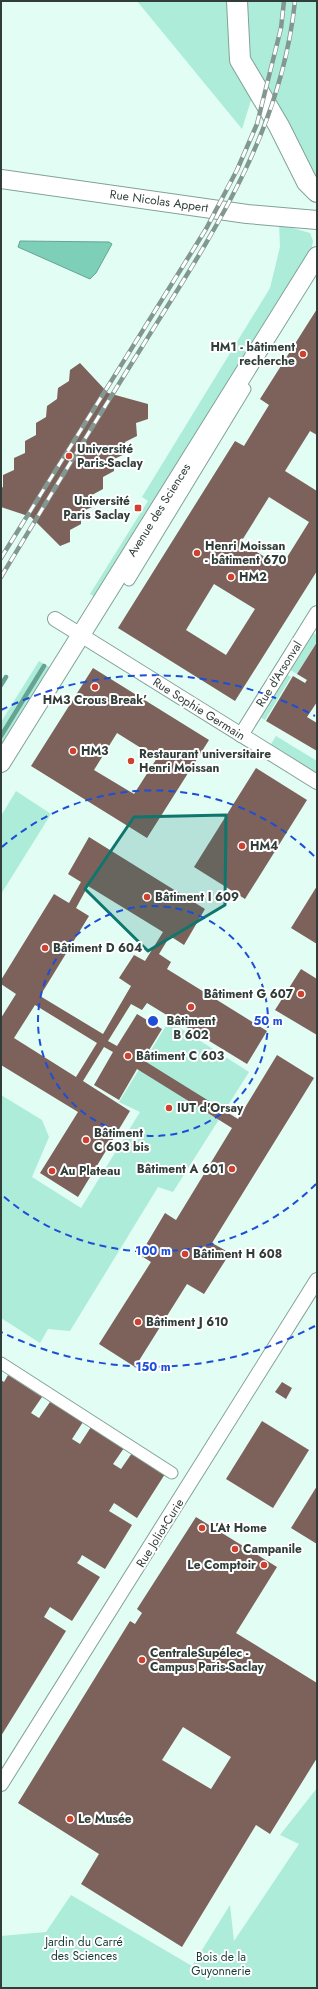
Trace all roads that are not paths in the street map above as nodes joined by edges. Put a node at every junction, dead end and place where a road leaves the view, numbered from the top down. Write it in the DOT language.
graph roads {
  1 [pos="237,1"];
  2 [pos="1,180"];
  3 [pos="317,192"];
  4 [pos="317,220"];
  5 [pos="317,256"];
  6 [pos="245,389"];
  7 [pos="129,580"];
  8 [pos="317,613"];
  9 [pos="55,619"];
  10 [pos="81,636"];
  11 [pos="241,735"];
  12 [pos="1,763"];
  13 [pos="317,782"];
  14 [pos="317,1280"];
  15 [pos="1,1363"];
  16 [pos="172,1473"];
  17 [pos="1,1784"];
  1 -- 3 [label="main road"];
  2 -- 4 [label="street, Rue Nicolas Appert"];
  5 -- 10 [label="street, Avenue des Sciences"];
  6 -- 7 [label="street"];
  8 -- 11 [label="street, Rue d'Arsonval"];
  9 -- 10 [label="street, Rue Sophie Germain"];
  10 -- 11 [label="street, Rue Sophie Germain"];
  10 -- 12 [label="street, Avenue des Sciences"];
  11 -- 13 [label="street, Rue Sophie Germain"];
  14 -- 17 [label="street, Rue Joliot-Curie"];
  15 -- 16 [label="street"];
}
